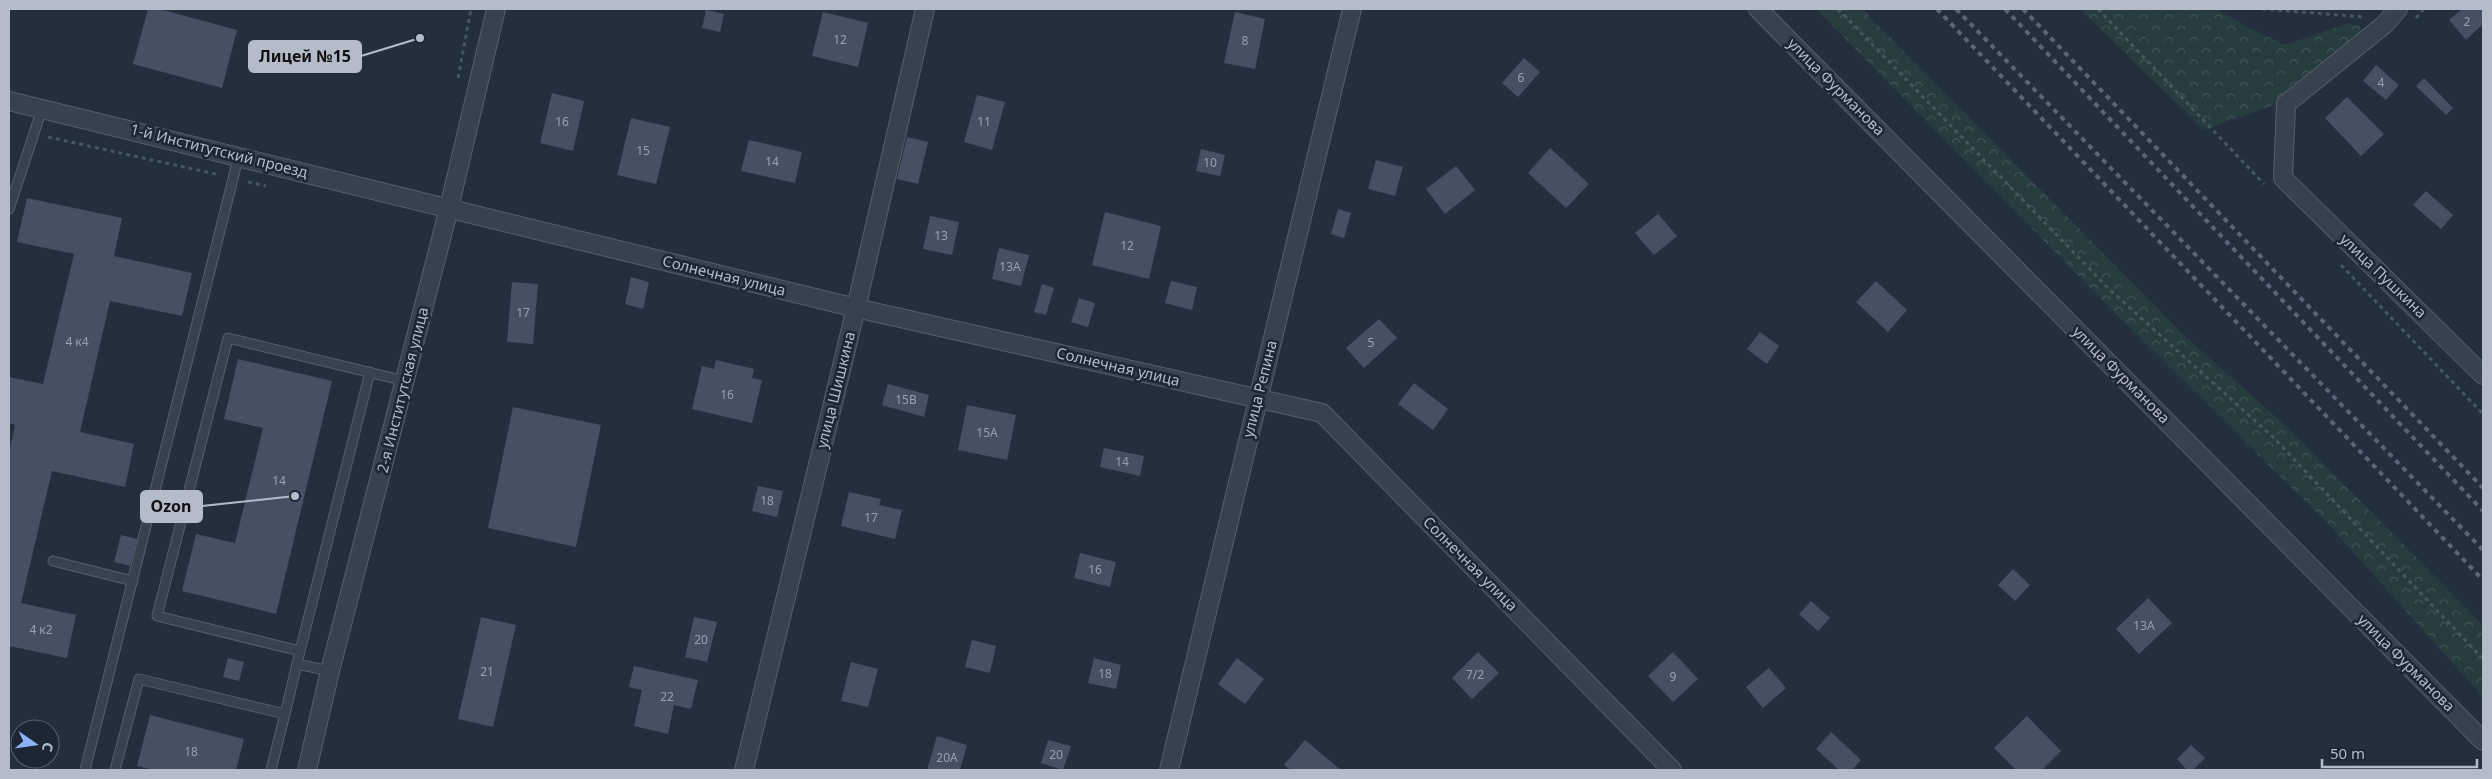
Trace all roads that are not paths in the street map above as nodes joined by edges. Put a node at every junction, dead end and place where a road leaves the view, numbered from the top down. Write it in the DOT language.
graph roads {
  1 [pos="496,9"];
  2 [pos="925,9"];
  3 [pos="1352,9"];
  4 [pos="1758,9"];
  5 [pos="2398,9"];
  6 [pos="9,101"];
  7 [pos="42,109"];
  8 [pos="239,155"];
  9 [pos="429,203"];
  10 [pos="449,208"];
  11 [pos="9,209"];
  12 [pos="856,308"];
  13 [pos="2482,370"];
  14 [pos="370,372"];
  15 [pos="405,381"];
  16 [pos="1258,399"];
  17 [pos="53,561"];
  18 [pos="133,581"];
  19 [pos="300,651"];
  20 [pos="297,664"];
  21 [pos="330,672"];
  22 [pos="285,714"];
  23 [pos="2483,741"];
  24 [pos="85,770"];
  25 [pos="115,770"];
  26 [pos="271,770"];
  27 [pos="307,770"];
  28 [pos="744,770"];
  29 [pos="1170,770"];
  30 [pos="1672,770"];
  1 -- 10 [label="street, 2-я Институтская улица"];
  2 -- 12 [label="street, улица Шишкина"];
  3 -- 16 [label="street, улица Репина"];
  4 -- 23 [label="street, улица Фурманова"];
  5 -- 13 [label="street, улица Пушкина"];
  6 -- 7 [label="street, 1-й Институтский проезд"];
  7 -- 8 [label="street, 1-й Институтский проезд"];
  7 -- 11 [label="lane"];
  8 -- 9 [label="street, 1-й Институтский проезд"];
  8 -- 18 [label="lane"];
  9 -- 10 [label="street, Солнечная улица"];
  10 -- 12 [label="street, Солнечная улица"];
  10 -- 15 [label="street, 2-я Институтская улица"];
  12 -- 16 [label="street, Солнечная улица"];
  12 -- 28 [label="street, улица Шишкина"];
  14 -- 15 [label="lane"];
  14 -- 19 [label="lane"];
  14 -- 19 [label="lane"];
  15 -- 21 [label="street, 2-я Институтская улица"];
  16 -- 29 [label="street, улица Репина"];
  16 -- 30 [label="street, Солнечная улица"];
  17 -- 18 [label="lane"];
  18 -- 24 [label="lane"];
  19 -- 20 [label="lane"];
  20 -- 21 [label="lane"];
  20 -- 22 [label="lane"];
  21 -- 27 [label="street, 2-я Институтская улица"];
  22 -- 25 [label="lane"];
  22 -- 26 [label="lane"];
}
